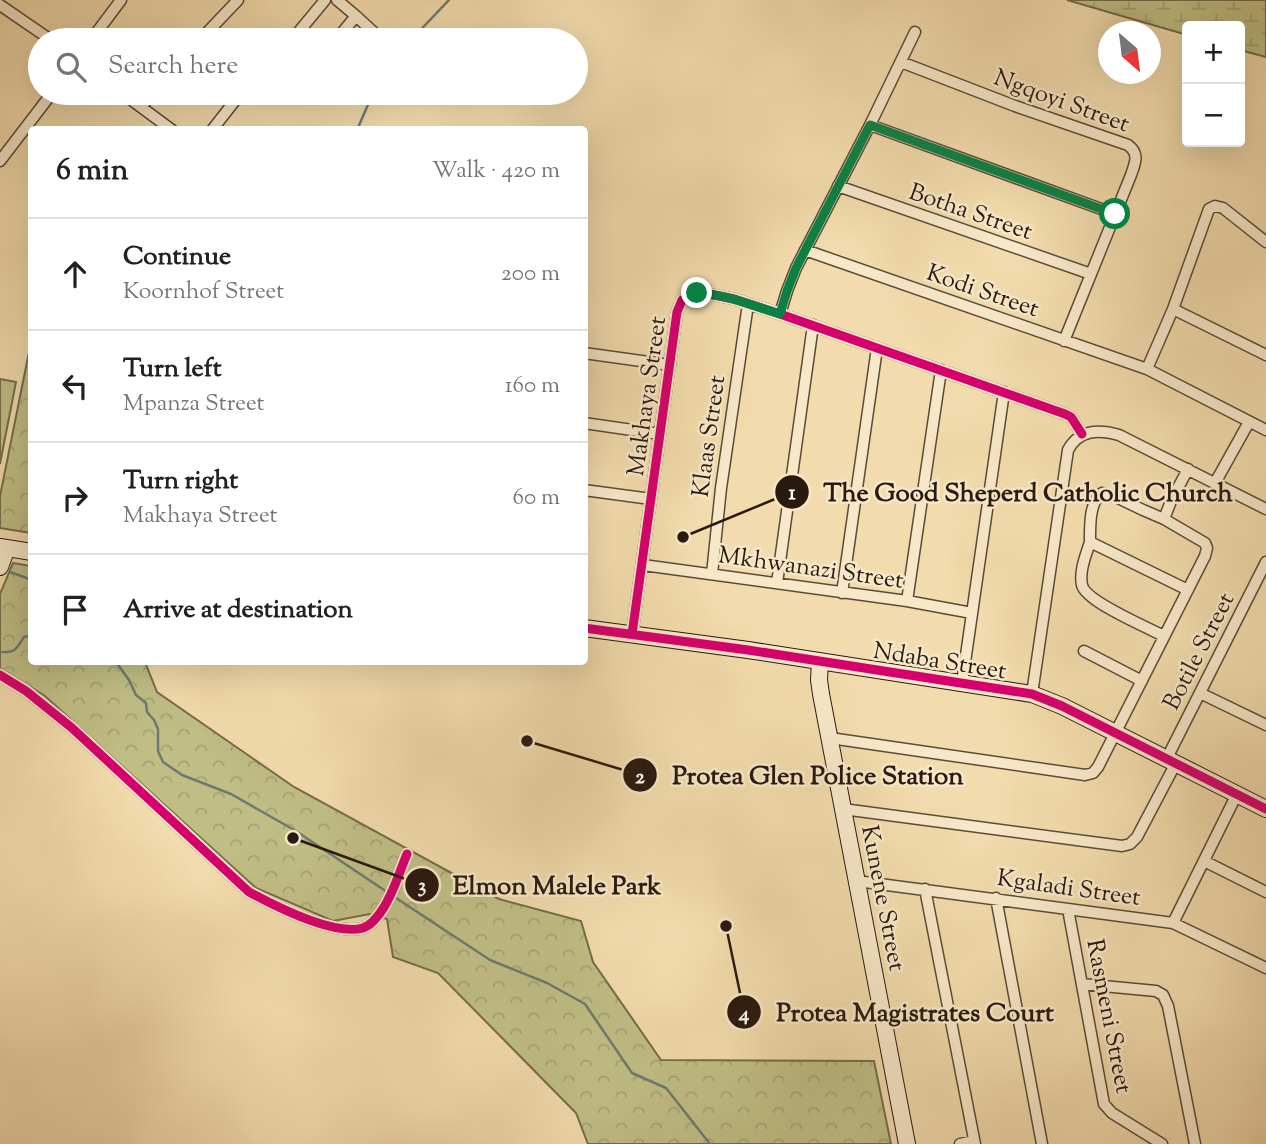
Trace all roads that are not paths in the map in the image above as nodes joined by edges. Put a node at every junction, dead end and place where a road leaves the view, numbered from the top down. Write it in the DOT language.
graph roads {
  1 [pos="121,0"];
  2 [pos="238,0"];
  3 [pos="325,0"];
  4 [pos="337,0"];
  5 [pos="0,5"];
  6 [pos="356,16"];
  7 [pos="34,28"];
  8 [pos="101,28"];
  9 [pos="212,28"];
  10 [pos="302,28"];
  11 [pos="346,28"];
  12 [pos="369,28"];
  13 [pos="915,32"];
  14 [pos="901,62"];
  15 [pos="43,105"];
  16 [pos="138,105"];
  17 [pos="231,105"];
  18 [pos="141,107"];
  19 [pos="870,125"];
  20 [pos="167,126"];
  21 [pos="215,126"];
  22 [pos="0,160"];
  23 [pos="838,186"];
  24 [pos="1115,214"];
  25 [pos="1266,242"];
  26 [pos="805,250"];
  27 [pos="1091,274"];
  28 [pos="748,304"];
  29 [pos="1173,309"];
  30 [pos="780,314"];
  31 [pos="813,325"];
  32 [pos="1064,341"];
  33 [pos="877,348"];
  34 [pos="588,354"];
  35 [pos="1266,355"];
  36 [pos="670,365"];
  37 [pos="1147,369"];
  38 [pos="941,370"];
  39 [pos="1003,392"];
  40 [pos="1249,422"];
  41 [pos="588,424"];
  42 [pos="1266,430"];
  43 [pos="660,434"];
  44 [pos="1082,434"];
  45 [pos="1188,468"];
  46 [pos="1215,483"];
  47 [pos="588,491"];
  48 [pos="651,499"];
  49 [pos="1266,509"];
  50 [pos="1164,519"];
  51 [pos="1090,542"];
  52 [pos="3,548"];
  53 [pos="28,551"];
  54 [pos="1266,562"];
  55 [pos="643,565"];
  56 [pos="0,567"];
  57 [pos="712,574"];
  58 [pos="777,583"];
  59 [pos="1188,590"];
  60 [pos="842,593"];
  61 [pos="907,601"];
  62 [pos="972,613"];
  63 [pos="588,629"];
  64 [pos="632,635"];
  65 [pos="1164,636"];
  66 [pos="1084,651"];
  67 [pos="820,661"];
  68 [pos="0,675"];
  69 [pos="1142,681"];
  70 [pos="962,683"];
  71 [pos="1200,693"];
  72 [pos="1031,694"];
  73 [pos="1265,723"];
  74 [pos="1115,732"];
  75 [pos="830,738"];
  76 [pos="1172,761"];
  77 [pos="1237,794"];
  78 [pos="844,809"];
  79 [pos="1266,809"];
  80 [pos="407,853"];
  81 [pos="1203,861"];
  82 [pos="857,881"];
  83 [pos="925,889"];
  84 [pos="1266,892"];
  85 [pos="996,898"];
  86 [pos="1069,909"];
  87 [pos="1174,923"];
  88 [pos="1266,968"];
  89 [pos="1082,984"];
  90 [pos="974,1143"];
  91 [pos="907,1144"];
  92 [pos="960,1144"];
  93 [pos="1042,1144"];
  94 [pos="1162,1144"];
  95 [pos="1195,1144"];
  1 -- 8 [label="street"];
  2 -- 9 [label="street"];
  3 -- 10 [label="street"];
  4 -- 6 [label="street"];
  5 -- 7 [label="street"];
  6 -- 11 [label="street"];
  6 -- 12 [label="street"];
  13 -- 14 [label="street"];
  14 -- 19 [label="street"];
  14 -- 24 [label="street, Ngqoyi Street"];
  15 -- 22 [label="street"];
  16 -- 18 [label="street"];
  17 -- 21 [label="street"];
  18 -- 20 [label="street"];
  19 -- 23 [label="street"];
  19 -- 24 [label="street"];
  23 -- 26 [label="street"];
  23 -- 27 [label="street, Botha Street"];
  24 -- 27 [label="street, Ngqoyi Street"];
  25 -- 29 [label="street"];
  26 -- 30 [label="street"];
  26 -- 32 [label="street, Kodi Street"];
  27 -- 32 [label="street, Ngqoyi Street"];
  28 -- 30 [label="street, Makhaya Street"];
  28 -- 36 [label="street, Makhaya Street"];
  28 -- 57 [label="street, Klaas Street"];
  29 -- 35 [label="street"];
  29 -- 37 [label="street"];
  30 -- 31 [label="street, Makhaya Street"];
  31 -- 33 [label="street, Makhaya Street"];
  31 -- 58 [label="street"];
  32 -- 37 [label="street, Kodi Street"];
  33 -- 38 [label="street, Makhaya Street"];
  33 -- 60 [label="street"];
  34 -- 36 [label="street"];
  36 -- 43 [label="street, Makhaya Street"];
  37 -- 40 [label="street, Kodi Street"];
  38 -- 39 [label="street, Makhaya Street"];
  38 -- 61 [label="street"];
  39 -- 44 [label="street, Makhaya Street"];
  39 -- 62 [label="street"];
  40 -- 42 [label="street, Kodi Street"];
  40 -- 46 [label="street"];
  41 -- 43 [label="street"];
  43 -- 48 [label="street, Makhaya Street"];
  44 -- 45 [label="street"];
  44 -- 72 [label="street"];
  45 -- 46 [label="street"];
  45 -- 50 [label="street"];
  46 -- 49 [label="street"];
  47 -- 48 [label="street"];
  48 -- 55 [label="street, Makhaya Street"];
  50 -- 51 [label="street"];
  50 -- 59 [label="street"];
  51 -- 59 [label="street"];
  51 -- 65 [label="street"];
  52 -- 53 [label="street"];
  52 -- 56 [label="street"];
  54 -- 71 [label="street, Botile Street"];
  55 -- 57 [label="street, Mkhwanazi Street"];
  55 -- 64 [label="street, Makhaya Street"];
  57 -- 58 [label="street, Mkhwanazi Street"];
  58 -- 60 [label="street, Mkhwanazi Street"];
  59 -- 65 [label="street"];
  60 -- 61 [label="street, Mkhwanazi Street"];
  61 -- 62 [label="street, Mkhwanazi Street"];
  62 -- 70 [label="street"];
  63 -- 64 [label="street, Ndaba Street"];
  64 -- 67 [label="street, Ndaba Street"];
  65 -- 69 [label="street"];
  66 -- 69 [label="street"];
  67 -- 70 [label="street, Ndaba Street"];
  67 -- 75 [label="street, Kunene Street"];
  68 -- 80 [label="street"];
  69 -- 74 [label="street"];
  70 -- 72 [label="street, Ndaba Street"];
  71 -- 73 [label="street"];
  71 -- 76 [label="street, Botile Street"];
  72 -- 74 [label="street, Ndaba Street"];
  74 -- 75 [label="street"];
  74 -- 76 [label="street, Ndaba Street"];
  75 -- 78 [label="street, Kunene Street"];
  76 -- 77 [label="street, Ndaba Street"];
  76 -- 78 [label="street, Botile Street"];
  77 -- 79 [label="street, Ndaba Street"];
  77 -- 81 [label="street"];
  78 -- 82 [label="street, Kunene Street"];
  81 -- 84 [label="street"];
  81 -- 87 [label="street"];
  82 -- 83 [label="street, Kgaladi Street"];
  82 -- 91 [label="street, Kunene Street"];
  83 -- 85 [label="street, Kgaladi Street"];
  83 -- 90 [label="street"];
  85 -- 86 [label="street, Kgaladi Street"];
  85 -- 93 [label="street"];
  86 -- 87 [label="street, Kgaladi Street"];
  86 -- 89 [label="street, Rasmeni Street"];
  87 -- 88 [label="street, Kgaladi Street"];
  89 -- 94 [label="street, Rasmeni Street"];
  89 -- 95 [label="street"];
  90 -- 92 [label="street"];
}
